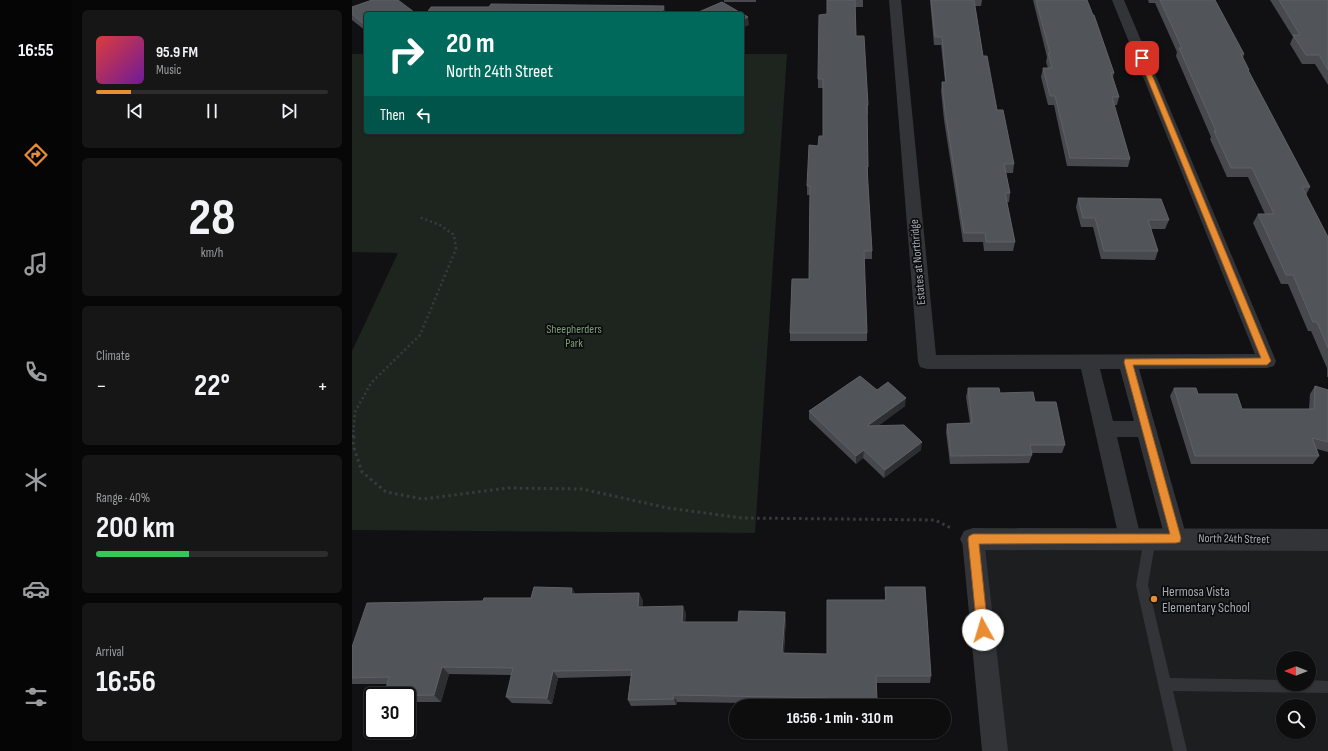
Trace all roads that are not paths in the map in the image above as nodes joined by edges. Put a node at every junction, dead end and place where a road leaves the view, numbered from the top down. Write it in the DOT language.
graph roads {
  1 [pos="895,0"];
  2 [pos="1118,0"];
  3 [pos="1089,362"];
  4 [pos="1128,362"];
  5 [pos="1105,429"];
  6 [pos="1146,429"];
  7 [pos="1140,538"];
  8 [pos="1176,538"];
  9 [pos="973,539"];
  10 [pos="1328,540"];
  11 [pos="1165,684"];
  12 [pos="1328,687"];
  13 [pos="996,751"];
  14 [pos="1180,751"];
  1 -- 3 [label="street, Estates at Northridge"];
  2 -- 4 [label="street, Estates at Northridge"];
  3 -- 4 [label="street, Estates at Northridge"];
  3 -- 5 [label="street"];
  4 -- 6 [label="street"];
  5 -- 6 [label="street"];
  5 -- 7 [label="street"];
  6 -- 8 [label="street"];
  7 -- 8 [label="street, North 24th Street"];
  7 -- 9 [label="street, North 24th Street"];
  7 -- 11 [label="lane"];
  8 -- 10 [label="street, North 24th Street"];
  9 -- 13 [label="street"];
  11 -- 12 [label="lane"];
  11 -- 14 [label="lane"];
}
